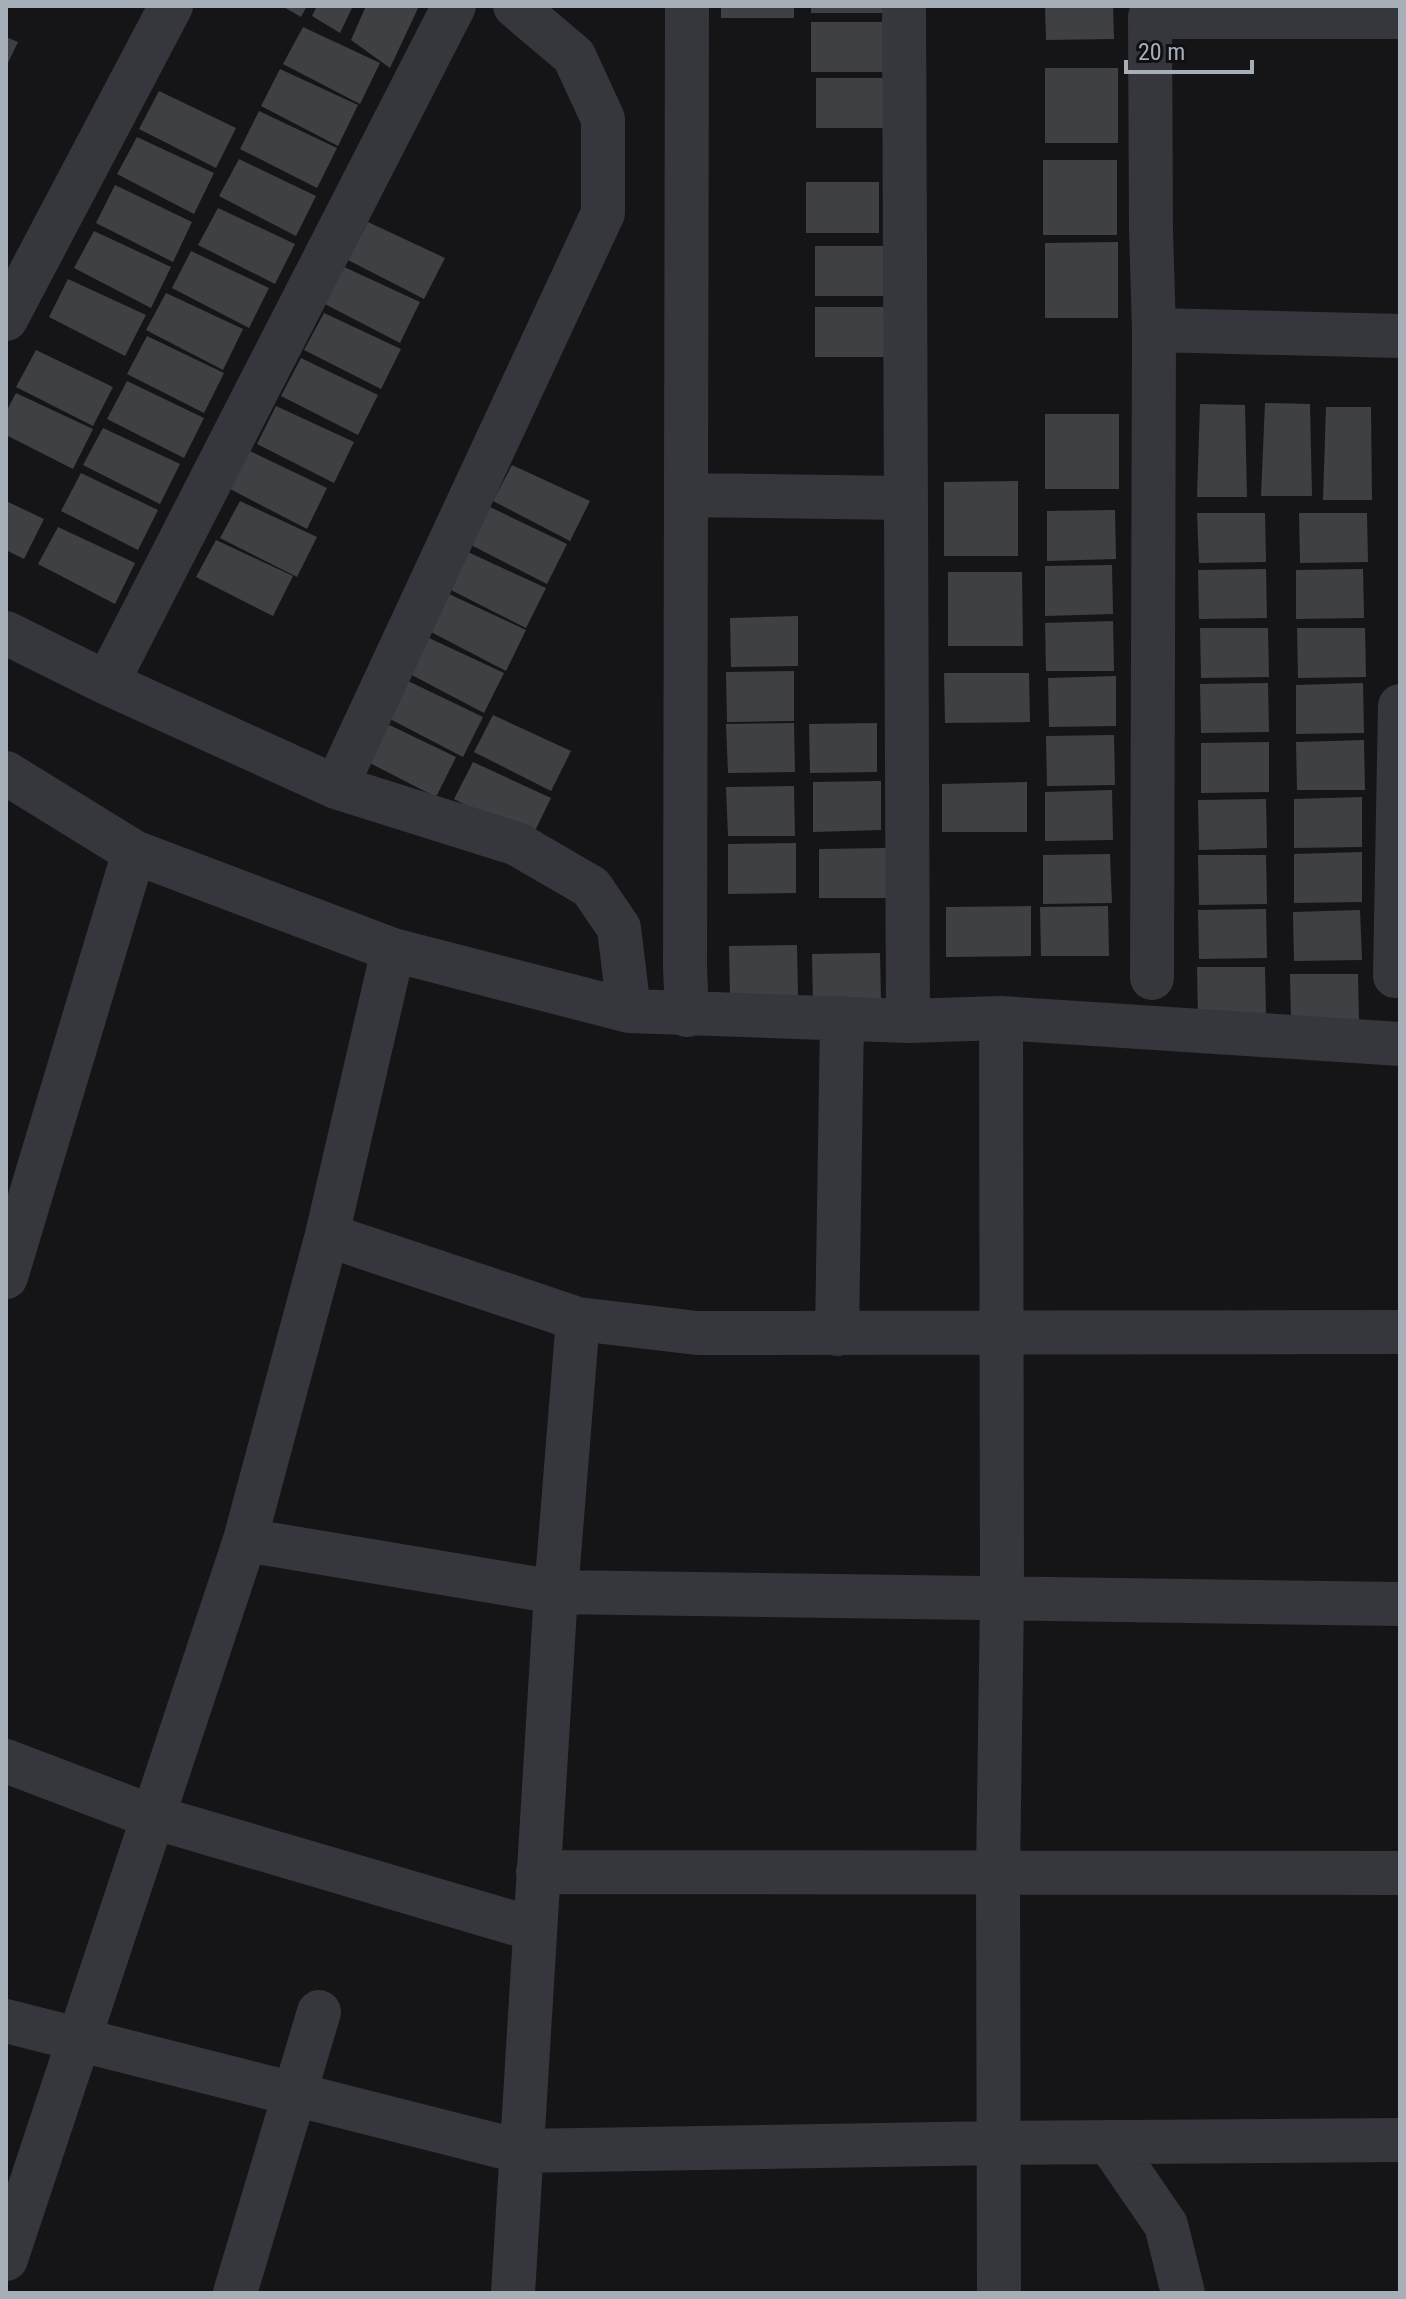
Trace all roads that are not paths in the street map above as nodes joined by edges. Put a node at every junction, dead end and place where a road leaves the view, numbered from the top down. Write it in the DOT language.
graph roads {
  1 [pos="171,6"];
  2 [pos="454,6"];
  3 [pos="515,6"];
  4 [pos="687,6"];
  5 [pos="904,6"];
  6 [pos="1150,11"];
  7 [pos="1400,17"];
  8 [pos="6,319"];
  9 [pos="1154,330"];
  10 [pos="1400,336"];
  11 [pos="687,495"];
  12 [pos="904,498"];
  13 [pos="6,633"];
  14 [pos="107,683"];
  15 [pos="1400,706"];
  16 [pos="6,773"];
  17 [pos="336,787"];
  18 [pos="134,852"];
  19 [pos="393,950"];
  20 [pos="1395,976"];
  21 [pos="1152,978"];
  22 [pos="629,1011"];
  23 [pos="687,1015"];
  24 [pos="842,1018"];
  25 [pos="1001,1018"];
  26 [pos="908,1021"];
  27 [pos="1400,1044"];
  28 [pos="327,1235"];
  29 [pos="6,1277"];
  30 [pos="578,1319"];
  31 [pos="1400,1332"];
  32 [pos="837,1334"];
  33 [pos="1002,1334"];
  34 [pos="245,1540"];
  35 [pos="556,1592"];
  36 [pos="1002,1598"];
  37 [pos="1400,1604"];
  38 [pos="6,1761"];
  39 [pos="153,1817"];
  40 [pos="538,1872"];
  41 [pos="998,1872"];
  42 [pos="1400,1873"];
  43 [pos="534,1929"];
  44 [pos="319,2012"];
  45 [pos="6,2021"];
  46 [pos="79,2039"];
  47 [pos="293,2094"];
  48 [pos="1400,2140"];
  49 [pos="1109,2142"];
  50 [pos="998,2143"];
  51 [pos="519,2151"];
  52 [pos="6,2259"];
  53 [pos="235,2293"];
  54 [pos="513,2293"];
  55 [pos="999,2293"];
  56 [pos="1183,2293"];
  1 -- 8 [label="street"];
  2 -- 14 [label="street"];
  3 -- 17 [label="street"];
  4 -- 11 [label="street"];
  5 -- 12 [label="street"];
  6 -- 7 [label="street"];
  6 -- 9 [label="street"];
  9 -- 10 [label="street"];
  9 -- 21 [label="street"];
  11 -- 12 [label="street"];
  11 -- 23 [label="street"];
  12 -- 26 [label="street"];
  13 -- 14 [label="street"];
  14 -- 17 [label="street"];
  15 -- 20 [label="street"];
  16 -- 18 [label="street"];
  17 -- 22 [label="street"];
  18 -- 19 [label="street"];
  18 -- 29 [label="street"];
  19 -- 22 [label="street"];
  19 -- 28 [label="street"];
  22 -- 23 [label="street"];
  23 -- 24 [label="street"];
  24 -- 26 [label="street"];
  24 -- 32 [label="street"];
  25 -- 26 [label="street"];
  25 -- 27 [label="street"];
  25 -- 33 [label="street"];
  28 -- 30 [label="street"];
  28 -- 34 [label="street"];
  30 -- 32 [label="street"];
  30 -- 35 [label="street"];
  31 -- 33 [label="street"];
  32 -- 33 [label="street"];
  33 -- 36 [label="street"];
  34 -- 35 [label="street"];
  34 -- 39 [label="street"];
  35 -- 36 [label="street"];
  35 -- 40 [label="street"];
  36 -- 37 [label="street"];
  36 -- 41 [label="street"];
  38 -- 39 [label="street"];
  39 -- 43 [label="street"];
  39 -- 46 [label="street"];
  40 -- 41 [label="street"];
  40 -- 43 [label="street"];
  41 -- 42 [label="street"];
  41 -- 50 [label="street"];
  43 -- 51 [label="street"];
  44 -- 47 [label="street"];
  45 -- 46 [label="street"];
  46 -- 47 [label="street"];
  46 -- 52 [label="street"];
  47 -- 51 [label="street"];
  47 -- 53 [label="street"];
  48 -- 49 [label="street"];
  49 -- 50 [label="street"];
  49 -- 56 [label="street"];
  50 -- 51 [label="street"];
  50 -- 55 [label="street"];
  51 -- 54 [label="street"];
}
